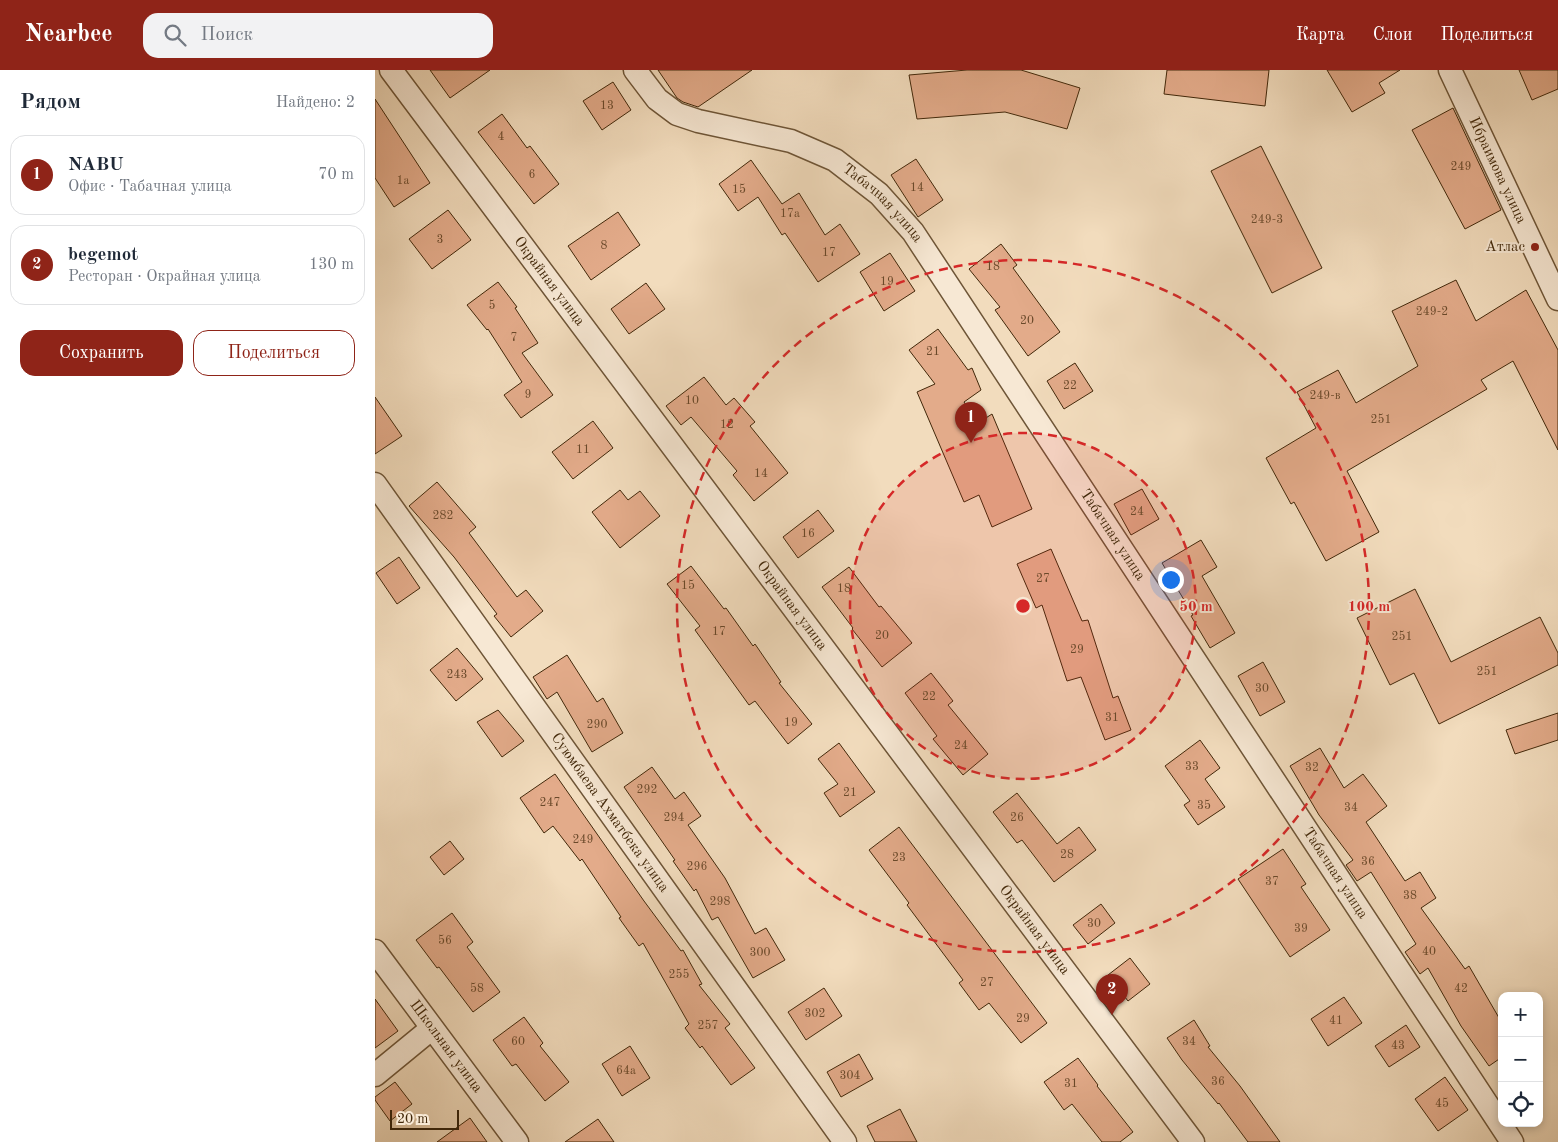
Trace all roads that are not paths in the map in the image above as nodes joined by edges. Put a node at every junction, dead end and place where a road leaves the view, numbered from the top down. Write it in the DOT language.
graph roads {
  1 [pos="391,70"];
  2 [pos="635,70"];
  3 [pos="1450,70"];
  4 [pos="1558,299"];
  5 [pos="375,484"];
  6 [pos="375,951"];
  7 [pos="431,1029"];
  8 [pos="375,1075"];
  9 [pos="517,1142"];
  10 [pos="845,1142"];
  11 [pos="1193,1142"];
  12 [pos="1513,1142"];
  1 -- 11 [label="street, Окрайная улица"];
  2 -- 12 [label="street, Табачная улица"];
  3 -- 4 [label="street, Ибраимова улица"];
  5 -- 10 [label="street, Суюмбаева Ахматбека улица"];
  6 -- 7 [label="street, Школьная улица"];
  7 -- 8 [label="street"];
  7 -- 9 [label="street, Школьная улица"];
}
